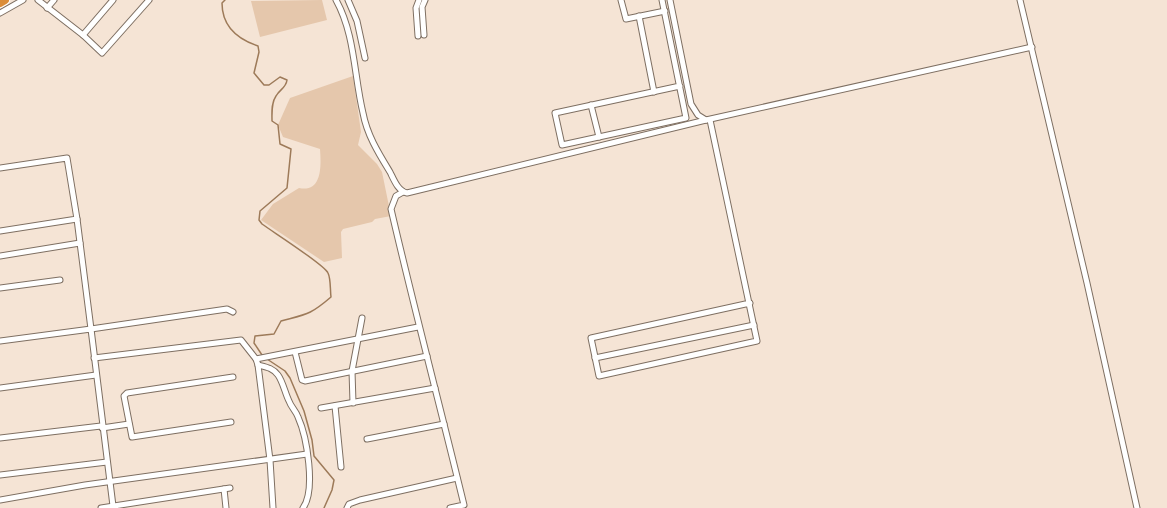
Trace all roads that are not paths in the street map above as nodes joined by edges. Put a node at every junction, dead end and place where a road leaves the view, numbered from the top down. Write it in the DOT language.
graph roads {
  1 [pos="5,0"];
  2 [pos="23,0"];
  3 [pos="38,0"];
  4 [pos="54,0"];
  5 [pos="113,0"];
  6 [pos="149,0"];
  7 [pos="336,0"];
  8 [pos="348,0"];
  9 [pos="419,0"];
  10 [pos="425,0"];
  11 [pos="621,0"];
  12 [pos="663,0"];
  13 [pos="670,0"];
  14 [pos="1020,0"];
  15 [pos="0,3"];
  16 [pos="47,8"];
  17 [pos="665,11"];
  18 [pos="0,13"];
  19 [pos="639,16"];
  20 [pos="83,35"];
  21 [pos="1032,47"];
  22 [pos="365,58"];
  23 [pos="680,86"];
  24 [pos="654,92"];
  25 [pos="591,105"];
  26 [pos="686,118"];
  27 [pos="695,119"];
  28 [pos="708,120"];
  29 [pos="599,137"];
  30 [pos="0,168"];
  31 [pos="403,192"];
  32 [pos="77,219"];
  33 [pos="0,231"];
  34 [pos="80,243"];
  35 [pos="0,256"];
  36 [pos="60,280"];
  37 [pos="0,288"];
  38 [pos="750,303"];
  39 [pos="233,312"];
  40 [pos="362,318"];
  41 [pos="754,325"];
  42 [pos="418,327"];
  43 [pos="91,329"];
  44 [pos="358,339"];
  45 [pos="0,341"];
  46 [pos="294,352"];
  47 [pos="427,356"];
  48 [pos="94,358"];
  49 [pos="595,358"];
  50 [pos="257,362"];
  51 [pos="352,371"];
  52 [pos="96,375"];
  53 [pos="233,377"];
  54 [pos="0,388"];
  55 [pos="435,388"];
  56 [pos="353,403"];
  57 [pos="335,406"];
  58 [pos="321,408"];
  59 [pos="231,422"];
  60 [pos="129,424"];
  61 [pos="444,424"];
  62 [pos="102,427"];
  63 [pos="0,438"];
  64 [pos="367,439"];
  65 [pos="307,454"];
  66 [pos="270,460"];
  67 [pos="107,462"];
  68 [pos="341,467"];
  69 [pos="0,475"];
  70 [pos="457,478"];
  71 [pos="110,482"];
  72 [pos="0,500"];
  73 [pos="113,506"];
  74 [pos="101,508"];
  75 [pos="226,508"];
  76 [pos="273,508"];
  77 [pos="303,508"];
  78 [pos="347,508"];
  79 [pos="450,508"];
  80 [pos="1137,508"];
  1 -- 15 [label="highway"];
  2 -- 18 [label="street"];
  3 -- 16 [label="street"];
  4 -- 16 [label="street"];
  5 -- 20 [label="street"];
  6 -- 20 [label="street"];
  7 -- 31 [label="street"];
  8 -- 22 [label="street"];
  9 -- 10 [label="street"];
  11 -- 19 [label="street"];
  12 -- 17 [label="street"];
  13 -- 27 [label="street"];
  14 -- 21 [label="street"];
  16 -- 20 [label="street"];
  17 -- 19 [label="street"];
  17 -- 23 [label="street"];
  19 -- 24 [label="street"];
  21 -- 28 [label="street"];
  21 -- 80 [label="street"];
  23 -- 24 [label="street"];
  23 -- 26 [label="street"];
  24 -- 25 [label="street"];
  25 -- 29 [label="street"];
  25 -- 29 [label="street"];
  26 -- 27 [label="street"];
  26 -- 29 [label="street"];
  27 -- 28 [label="street"];
  27 -- 31 [label="street"];
  28 -- 38 [label="street"];
  30 -- 32 [label="street"];
  31 -- 42 [label="street"];
  32 -- 33 [label="street"];
  32 -- 34 [label="street"];
  34 -- 35 [label="street"];
  34 -- 43 [label="street"];
  36 -- 37 [label="street"];
  38 -- 41 [label="street"];
  38 -- 49 [label="street"];
  39 -- 43 [label="street"];
  40 -- 44 [label="street"];
  41 -- 49 [label="street"];
  41 -- 49 [label="street"];
  42 -- 44 [label="street"];
  42 -- 47 [label="street"];
  43 -- 45 [label="street"];
  43 -- 48 [label="street"];
  44 -- 46 [label="street"];
  44 -- 51 [label="street"];
  46 -- 50 [label="street"];
  46 -- 51 [label="street"];
  47 -- 51 [label="street"];
  47 -- 55 [label="street"];
  48 -- 50 [label="street"];
  48 -- 52 [label="street"];
  50 -- 65 [label="street"];
  50 -- 66 [label="street"];
  51 -- 56 [label="street"];
  52 -- 54 [label="street"];
  52 -- 62 [label="street"];
  53 -- 60 [label="street"];
  55 -- 56 [label="street"];
  55 -- 61 [label="street"];
  56 -- 57 [label="street"];
  57 -- 58 [label="street"];
  57 -- 68 [label="street"];
  59 -- 60 [label="street"];
  60 -- 62 [label="street"];
  61 -- 64 [label="street"];
  61 -- 70 [label="street"];
  62 -- 63 [label="street"];
  62 -- 67 [label="street"];
  65 -- 66 [label="street"];
  65 -- 77 [label="street"];
  66 -- 71 [label="street"];
  66 -- 76 [label="street"];
  67 -- 69 [label="street"];
  67 -- 71 [label="street"];
  70 -- 78 [label="street"];
  70 -- 79 [label="street"];
  71 -- 72 [label="street"];
  71 -- 73 [label="street"];
  73 -- 74 [label="street"];
  73 -- 75 [label="street"];
}
